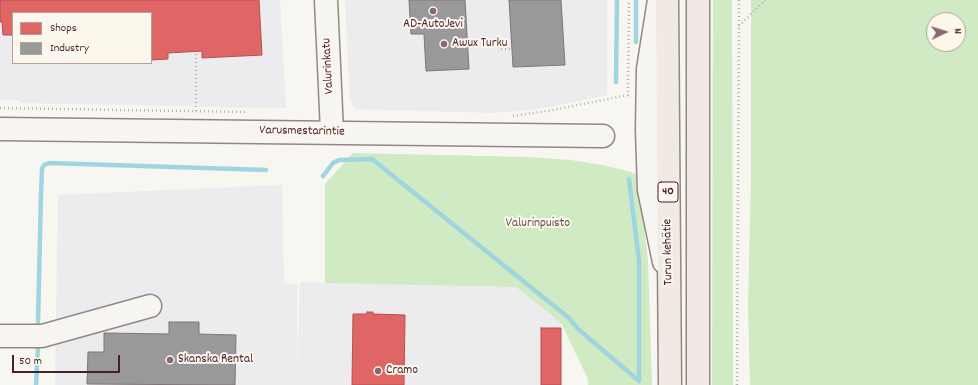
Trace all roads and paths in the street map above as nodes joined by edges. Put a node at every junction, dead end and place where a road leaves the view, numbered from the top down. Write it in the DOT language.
graph roads {
  1 [pos="326,0"];
  2 [pos="629,0"];
  3 [pos="659,0"];
  4 [pos="667,0"];
  5 [pos="698,0"];
  6 [pos="739,0"];
  7 [pos="765,0"];
  8 [pos="739,26"];
  9 [pos="512,49"];
  10 [pos="501,50"];
  11 [pos="196,54"];
  12 [pos="0,108"];
  13 [pos="196,111"];
  14 [pos="251,112"];
  15 [pos="512,116"];
  16 [pos="0,130"];
  17 [pos="332,132"];
  18 [pos="603,136"];
  19 [pos="669,292"];
  20 [pos="150,306"];
  21 [pos="0,336"];
  22 [pos="670,385"];
  23 [pos="698,385"];
  24 [pos="737,385"];
  1 -- 17 [label="street, Valurinkatu"];
  2 -- 15 [label="path"];
  3 -- 19 [label="street"];
  4 -- 19 [label="highway, Turun kehätie / 40"];
  5 -- 23 [label="highway"];
  6 -- 8 [label="path"];
  7 -- 8 [label="path"];
  8 -- 24 [label="path"];
  9 -- 10 [label="path"];
  11 -- 13 [label="path"];
  12 -- 13 [label="path"];
  13 -- 14 [label="path"];
  16 -- 17 [label="street, Varusmestarintie"];
  17 -- 18 [label="street, Varusmestarintie"];
  19 -- 22 [label="highway, Turun kehätie / 40"];
  20 -- 21 [label="street"];
}
